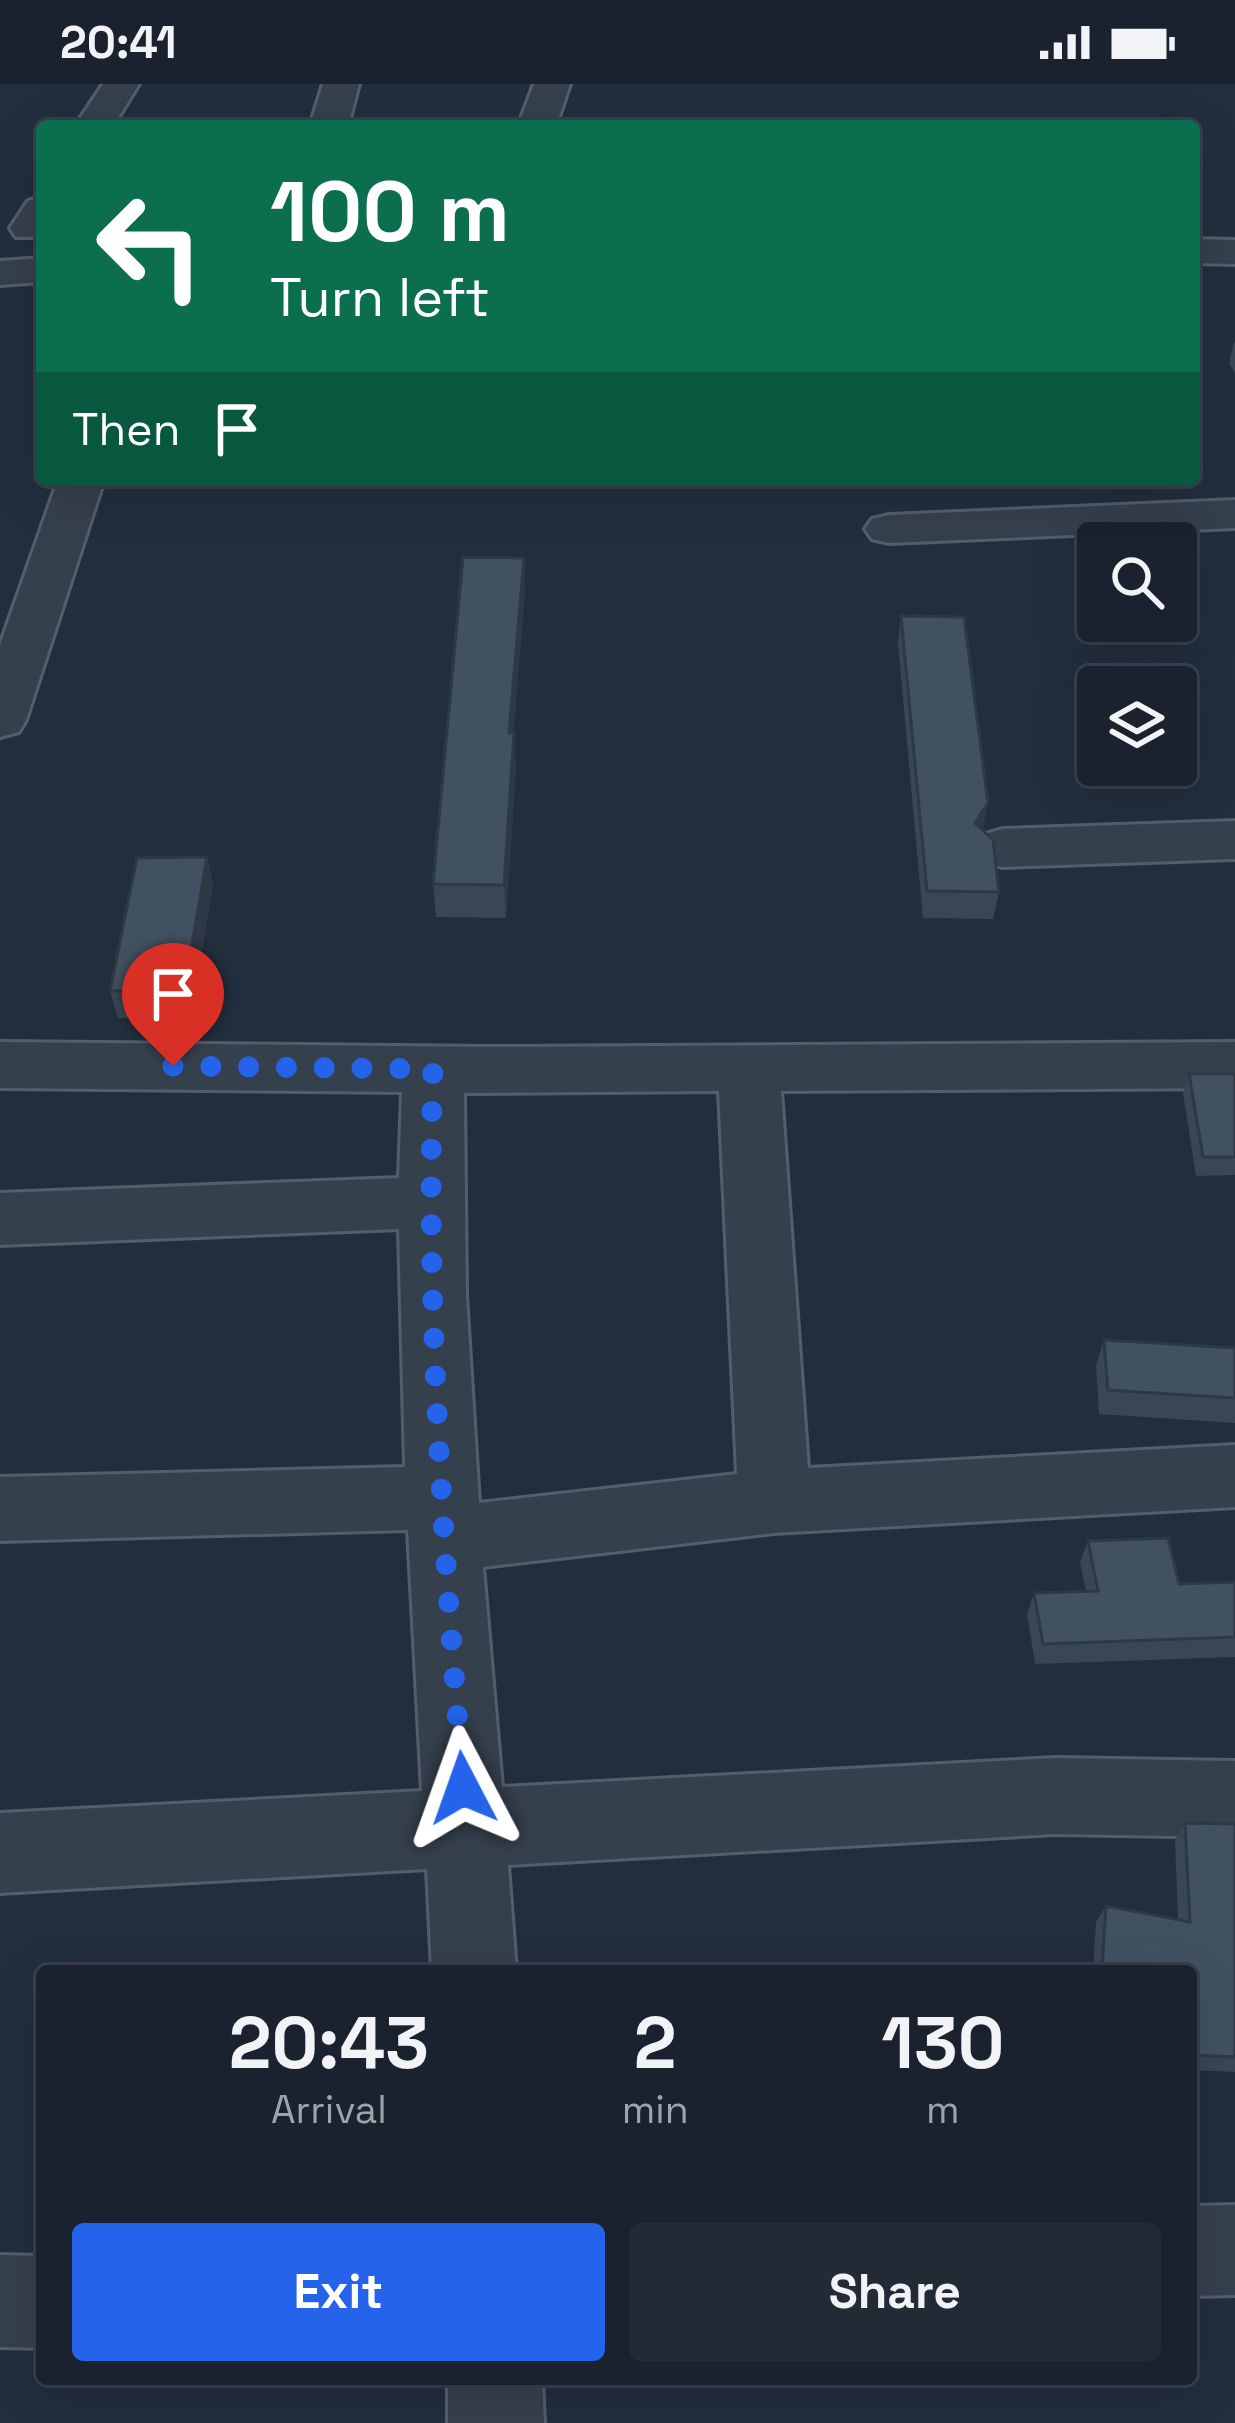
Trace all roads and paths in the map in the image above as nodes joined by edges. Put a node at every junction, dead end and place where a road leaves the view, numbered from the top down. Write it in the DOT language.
graph roads {
  1 [pos="121,84"];
  2 [pos="341,84"];
  3 [pos="552,84"];
  4 [pos="98,120"];
  5 [pos="331,120"];
  6 [pos="539,120"];
  7 [pos="1200,251"];
  8 [pos="1235,252"];
  9 [pos="36,270"];
  10 [pos="0,273"];
  11 [pos="79,486"];
  12 [pos="1235,514"];
  13 [pos="889,529"];
  14 [pos="0,720"];
  15 [pos="1235,840"];
  16 [pos="1002,848"];
  17 [pos="0,1065"];
  18 [pos="1235,1065"];
  19 [pos="749,1066"];
  20 [pos="433,1069"];
  21 [pos="429,1202"];
  22 [pos="0,1219"];
  23 [pos="1235,1476"];
  24 [pos="774,1501"];
  25 [pos="0,1510"];
  26 [pos="443,1518"];
  27 [pos="1235,1798"];
  28 [pos="466,1829"];
  29 [pos="0,1853"];
  30 [pos="474,1965"];
  31 [pos="1235,2250"];
  32 [pos="1197,2251"];
  33 [pos="0,2301"];
  34 [pos="36,2302"];
  35 [pos="495,2385"];
  36 [pos="496,2423"];
  1 -- 4 [label="street"];
  2 -- 5 [label="street"];
  3 -- 6 [label="street"];
  7 -- 8 [label="street"];
  9 -- 10 [label="street"];
  11 -- 14 [label="street"];
  12 -- 13 [label="street"];
  15 -- 16 [label="street"];
  17 -- 20 [label="street"];
  18 -- 19 [label="street"];
  19 -- 20 [label="street"];
  19 -- 24 [label="street"];
  20 -- 21 [label="street"];
  21 -- 22 [label="street"];
  21 -- 26 [label="street"];
  23 -- 24 [label="street"];
  24 -- 26 [label="street"];
  25 -- 26 [label="street"];
  26 -- 28 [label="street"];
  27 -- 28 [label="street"];
  28 -- 29 [label="street"];
  28 -- 30 [label="street"];
  31 -- 32 [label="street"];
  33 -- 34 [label="street"];
  35 -- 36 [label="street"];
}
